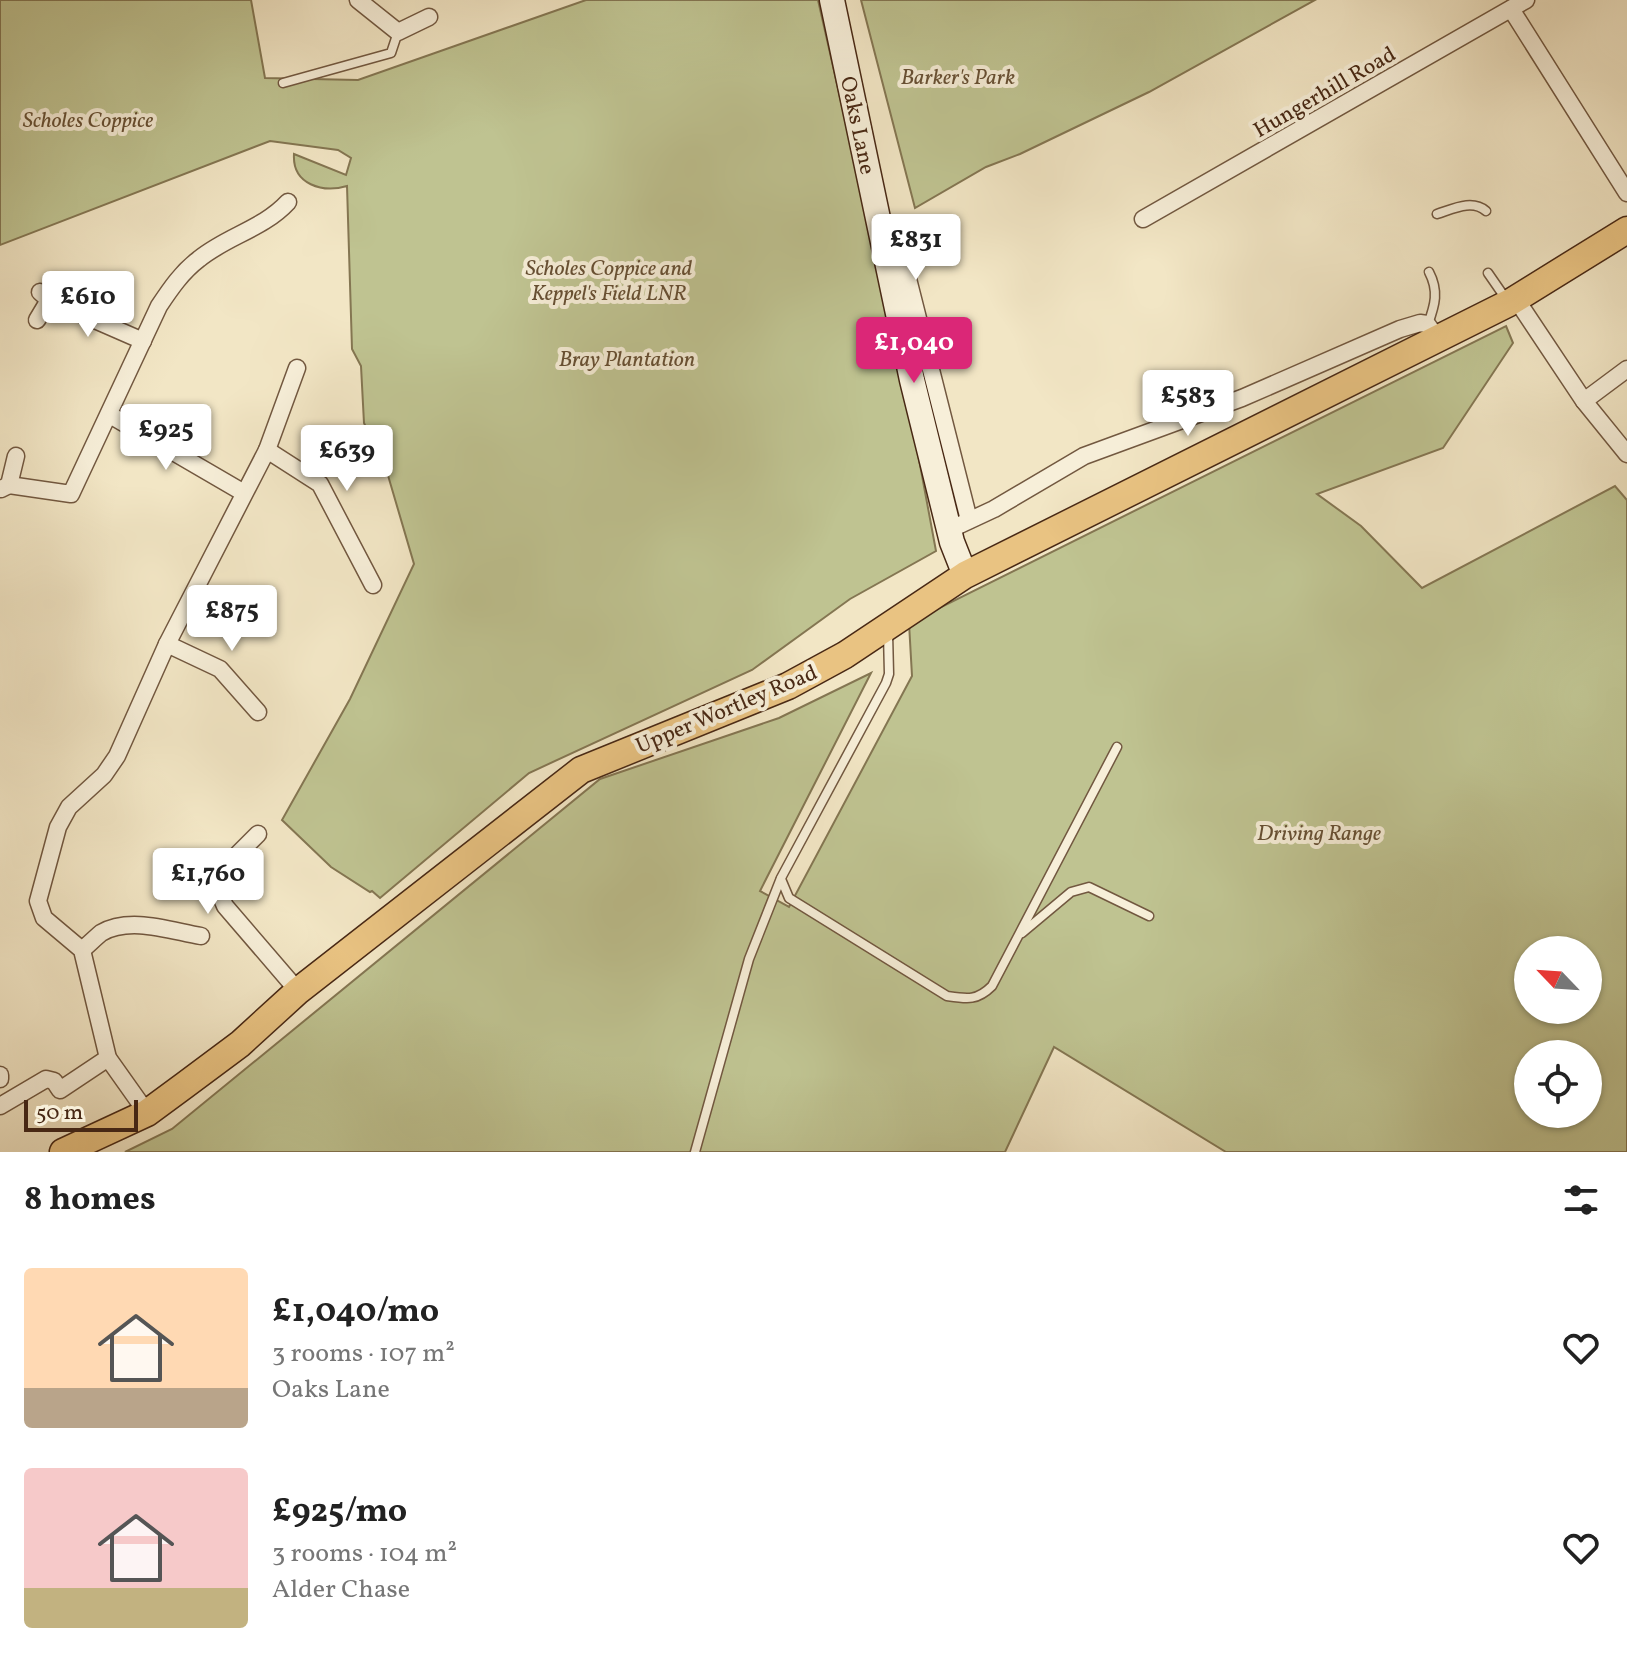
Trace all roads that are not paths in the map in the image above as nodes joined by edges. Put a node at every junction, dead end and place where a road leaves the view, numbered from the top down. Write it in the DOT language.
graph roads {
  1 [pos="358,0"];
  2 [pos="832,0"];
  3 [pos="1526,0"];
  4 [pos="1511,9"];
  5 [pos="429,17"];
  6 [pos="398,32"];
  7 [pos="283,83"];
  8 [pos="1627,193"];
  9 [pos="288,202"];
  10 [pos="1486,211"];
  11 [pos="1437,214"];
  12 [pos="1143,219"];
  13 [pos="1627,230"];
  14 [pos="1429,272"];
  15 [pos="1488,273"];
  16 [pos="1513,301"];
  17 [pos="37,320"];
  18 [pos="1433,332"];
  19 [pos="143,341"];
  20 [pos="297,368"];
  21 [pos="1627,369"];
  22 [pos="1584,401"];
  23 [pos="110,415"];
  24 [pos="267,450"];
  25 [pos="1627,454"];
  26 [pos="16,456"];
  27 [pos="5,488"];
  28 [pos="244,493"];
  29 [pos="71,494"];
  30 [pos="86,506"];
  31 [pos="959,525"];
  32 [pos="965,575"];
  33 [pos="373,585"];
  34 [pos="887,625"];
  35 [pos="167,644"];
  36 [pos="258,712"];
  37 [pos="1117,747"];
  38 [pos="258,834"];
  39 [pos="781,878"];
  40 [pos="1149,916"];
  41 [pos="201,936"];
  42 [pos="1018,936"];
  43 [pos="82,950"];
  44 [pos="298,991"];
  45 [pos="108,1058"];
  46 [pos="0,1106"];
  47 [pos="147,1113"];
  48 [pos="63,1152"];
  49 [pos="695,1152"];
  1 -- 6 [label="street"];
  2 -- 31 [label="street, Oaks Lane"];
  3 -- 4 [label="street, Hungerhill Road"];
  4 -- 8 [label="street"];
  4 -- 12 [label="street, Hungerhill Road"];
  5 -- 6 [label="street"];
  6 -- 7 [label="lane"];
  9 -- 19 [label="street"];
  10 -- 11 [label="lane"];
  13 -- 16 [label="main road, Upper Wortley Road"];
  14 -- 18 [label="lane"];
  15 -- 16 [label="lane"];
  16 -- 18 [label="main road, Upper Wortley Road"];
  16 -- 22 [label="street"];
  17 -- 19 [label="street"];
  18 -- 31 [label="street, Upper Wortley Road"];
  18 -- 32 [label="main road, Upper Wortley Road"];
  19 -- 23 [label="street"];
  20 -- 24 [label="street"];
  21 -- 22 [label="street"];
  22 -- 25 [label="street"];
  23 -- 28 [label="street"];
  23 -- 29 [label="street"];
  24 -- 28 [label="street"];
  24 -- 33 [label="street"];
  26 -- 27 [label="street"];
  27 -- 29 [label="street"];
  28 -- 35 [label="street"];
  29 -- 30 [label="street"];
  31 -- 32 [label="street, Oaks Lane"];
  32 -- 34 [label="main road, Upper Wortley Road"];
  34 -- 39 [label="lane"];
  34 -- 44 [label="main road, Upper Wortley Road"];
  35 -- 36 [label="street"];
  35 -- 43 [label="street"];
  37 -- 42 [label="lane"];
  38 -- 44 [label="street"];
  39 -- 42 [label="lane"];
  39 -- 49 [label="lane"];
  40 -- 42 [label="lane"];
  41 -- 43 [label="street"];
  43 -- 45 [label="street"];
  44 -- 47 [label="main road, Upper Wortley Road"];
  45 -- 46 [label="street"];
  45 -- 47 [label="street"];
  47 -- 48 [label="main road, Upper Wortley Road"];
}
